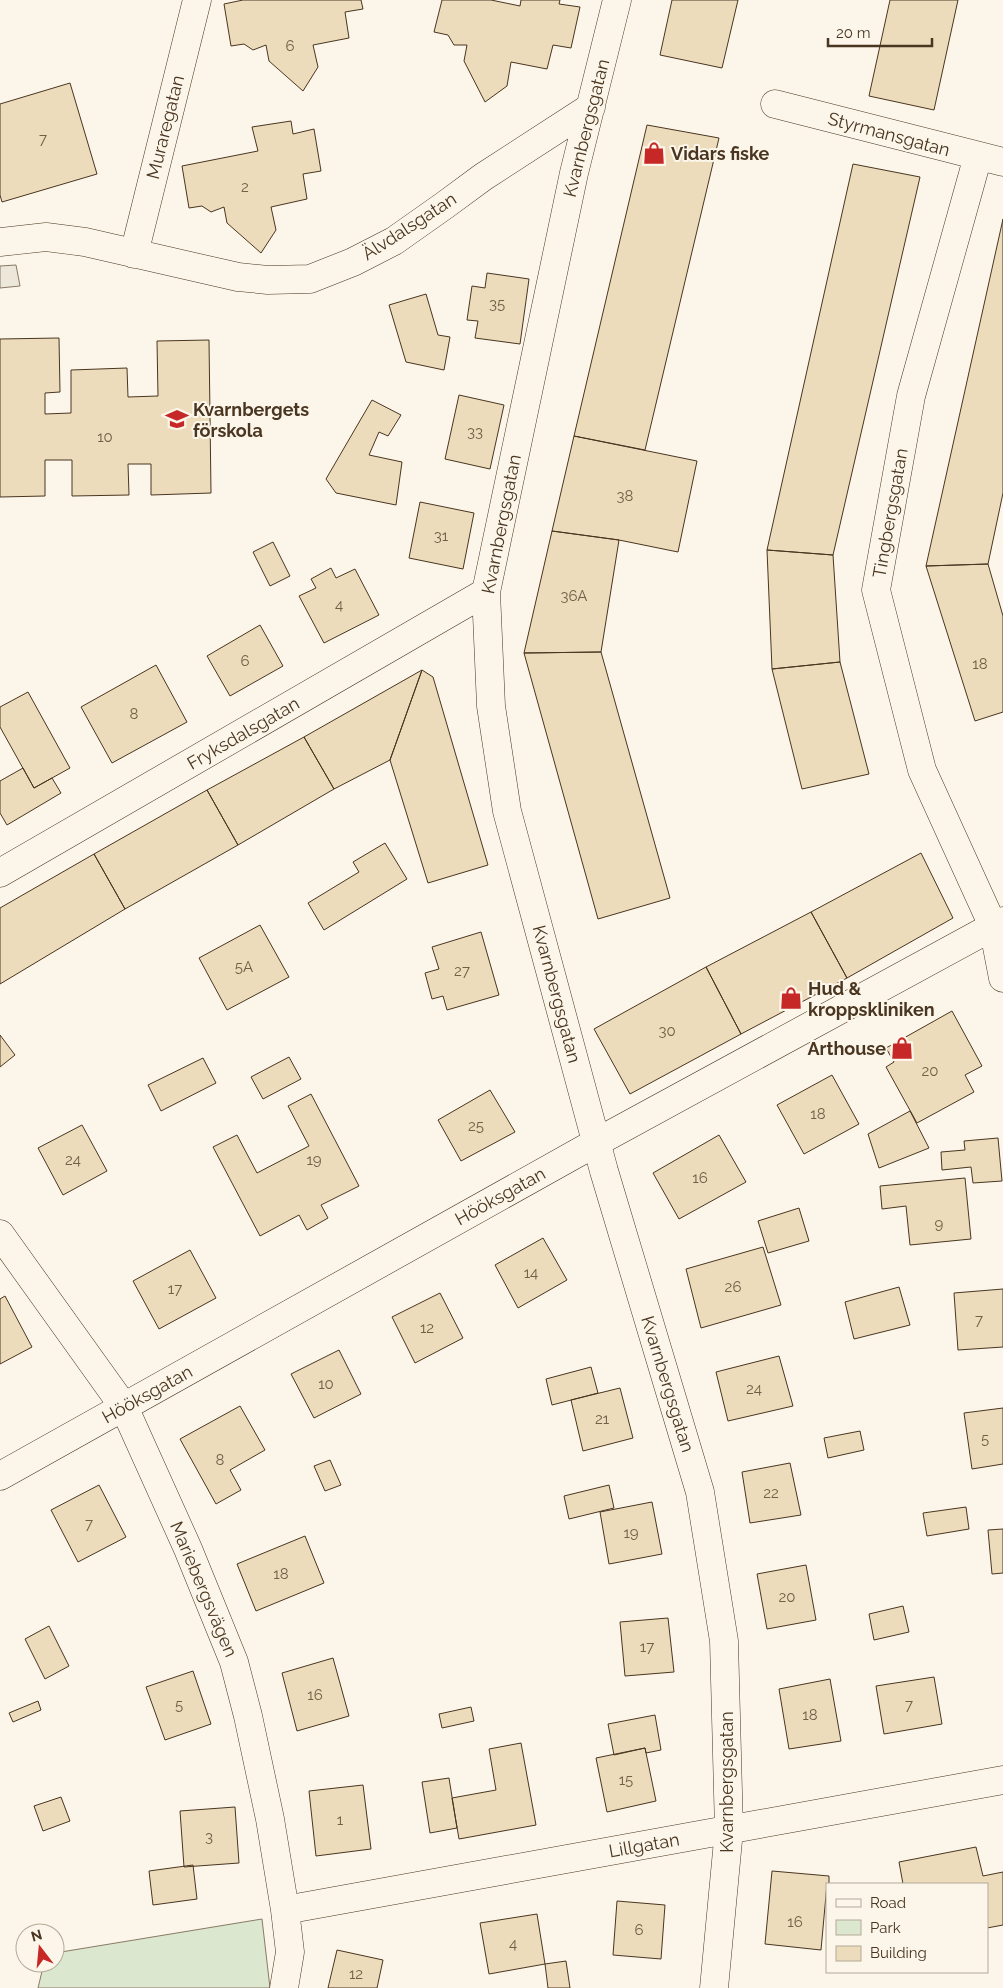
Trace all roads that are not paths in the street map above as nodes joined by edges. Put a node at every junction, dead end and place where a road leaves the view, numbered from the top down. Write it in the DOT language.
graph roads {
  1 [pos="197,0"];
  2 [pos="617,0"];
  3 [pos="776,104"];
  4 [pos="591,107"];
  5 [pos="990,159"];
  6 [pos="0,242"];
  7 [pos="134,254"];
  8 [pos="486,592"];
  9 [pos="0,874"];
  10 [pos="998,923"];
  11 [pos="1003,978"];
  12 [pos="597,1142"];
  13 [pos="0,1234"];
  14 [pos="124,1407"];
  15 [pos="0,1476"];
  16 [pos="1003,1780"];
  17 [pos="730,1830"];
  18 [pos="286,1910"];
  19 [pos="284,1988"];
  20 [pos="714,1988"];
  1 -- 7 [label="street, Muraregatan"];
  2 -- 4 [label="street, Kvarnbergsgatan"];
  3 -- 5 [label="street, Styrmansgatan"];
  4 -- 7 [label="street, Älvdalsgatan"];
  4 -- 8 [label="street, Kvarnbergsgatan"];
  5 -- 10 [label="street, Tingbergsgatan"];
  6 -- 7 [label="street, Älvdalsgatan"];
  8 -- 9 [label="street, Fryksdalsgatan"];
  8 -- 12 [label="street, Kvarnbergsgatan"];
  10 -- 11 [label="street, Tingbergsgatan"];
  10 -- 12 [label="street, Hööksgatan"];
  12 -- 14 [label="street, Hööksgatan"];
  12 -- 17 [label="street, Kvarnbergsgatan"];
  13 -- 14 [label="street, Mariebergsvägen"];
  14 -- 15 [label="street, Hööksgatan"];
  14 -- 18 [label="street, Mariebergsvägen"];
  16 -- 17 [label="street, Lillgatan"];
  17 -- 18 [label="street, Lillgatan"];
  17 -- 20 [label="street, Kvarnbergsgatan"];
  18 -- 19 [label="street, Mariebergsvägen"];
}
